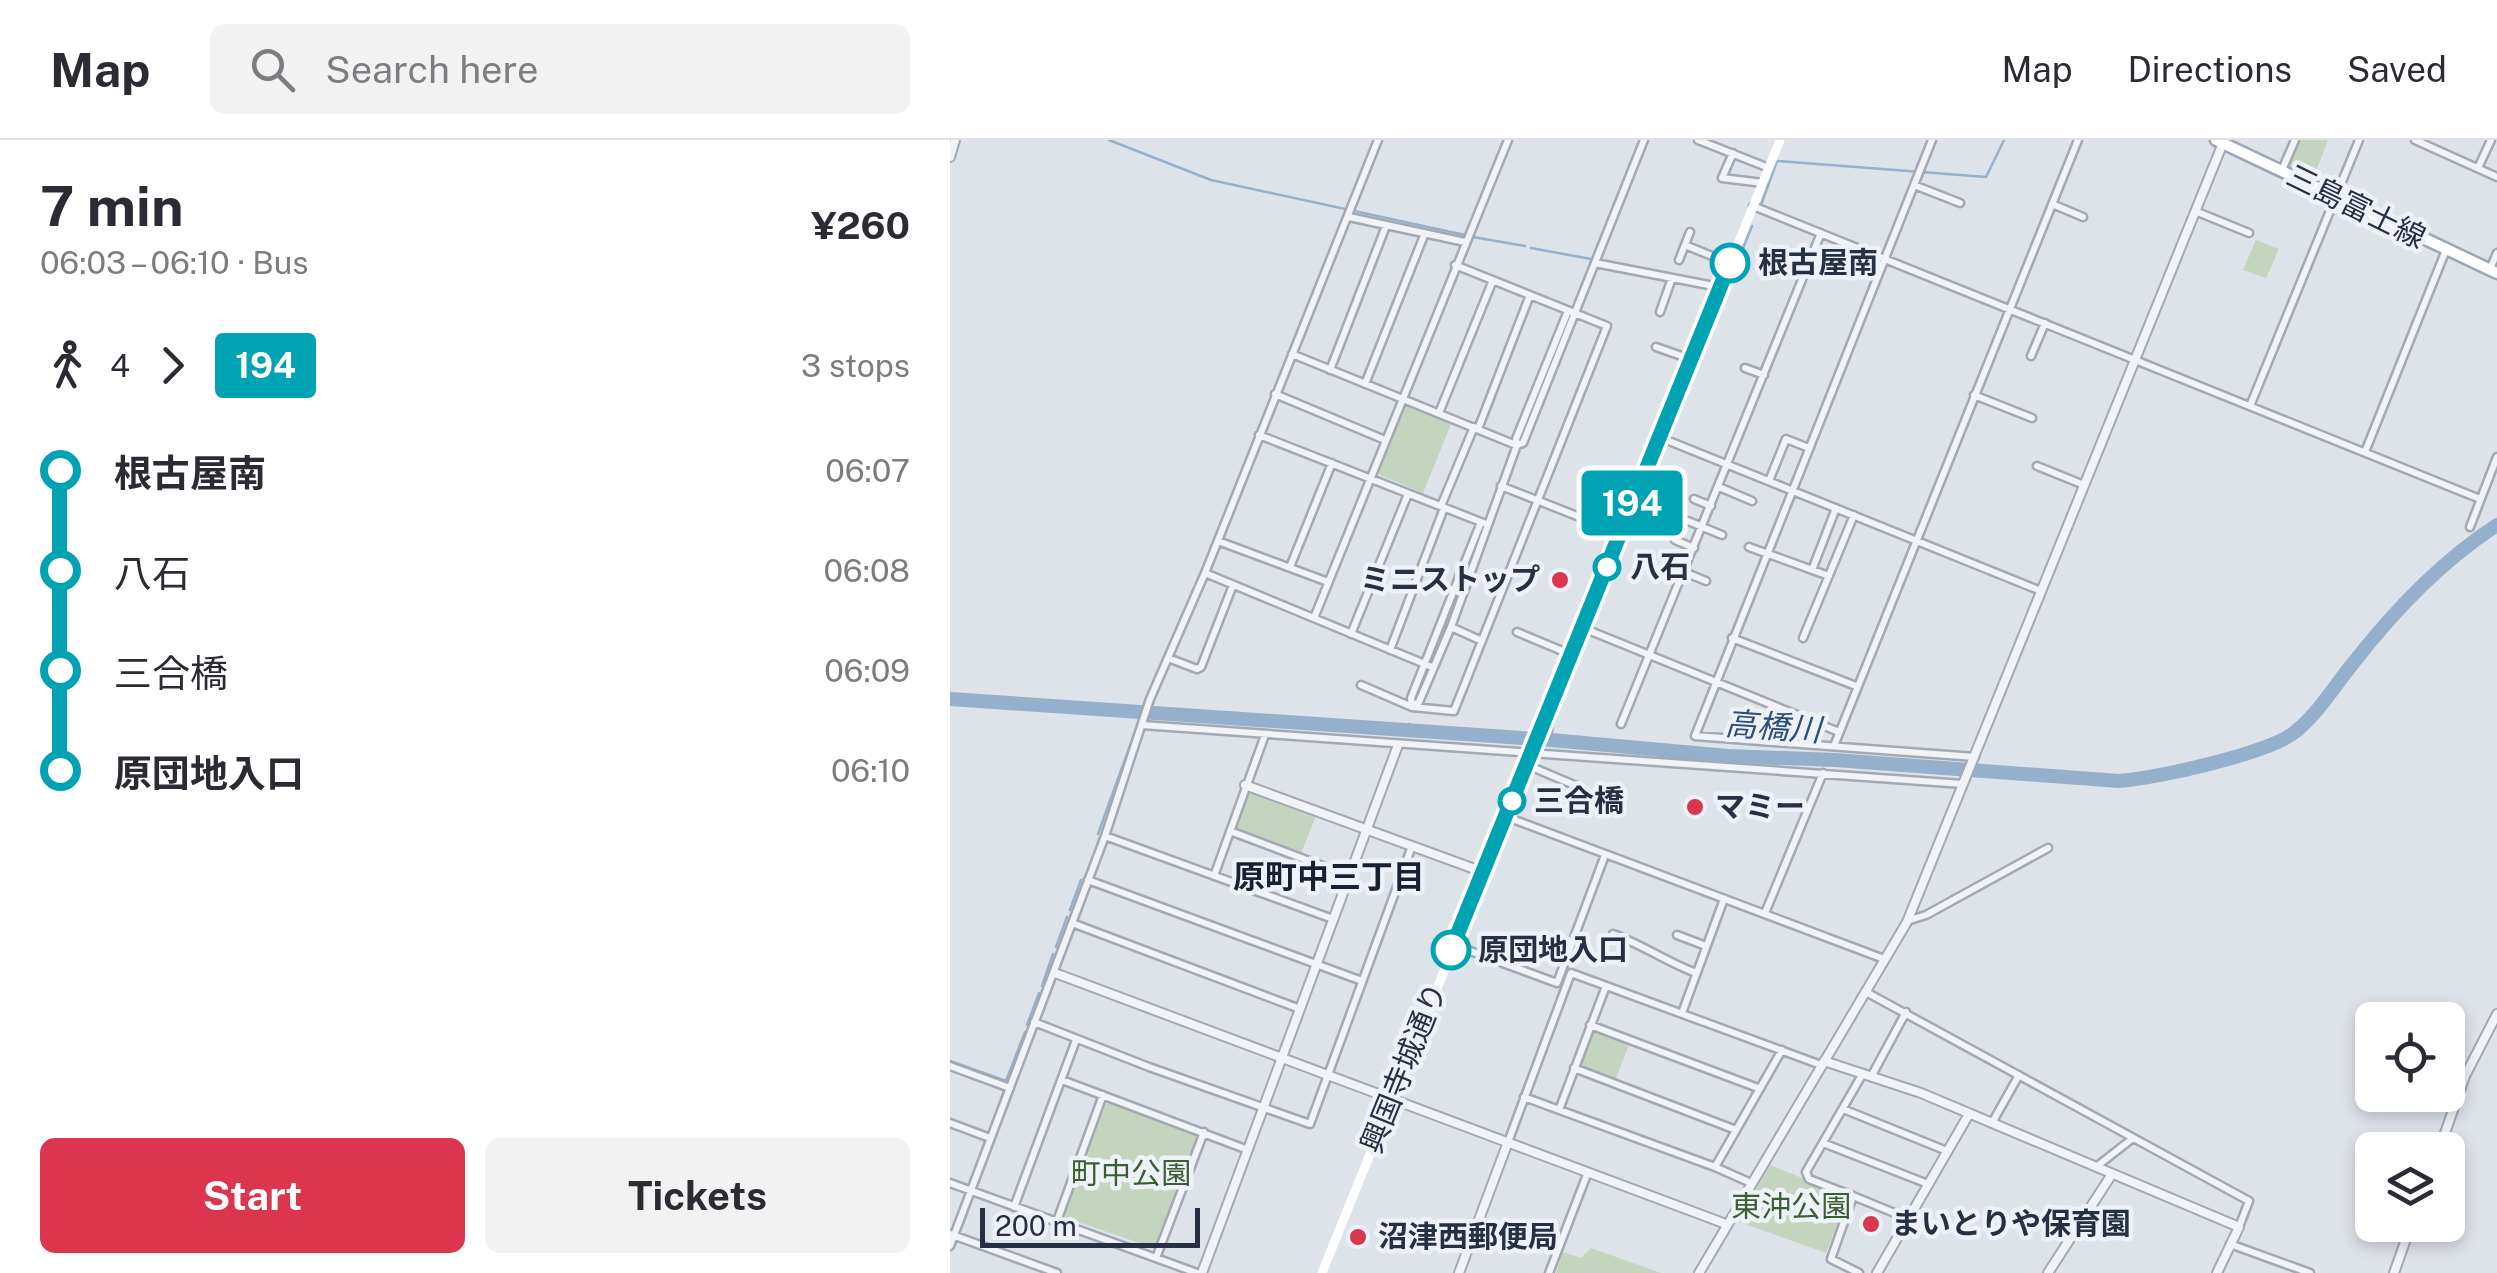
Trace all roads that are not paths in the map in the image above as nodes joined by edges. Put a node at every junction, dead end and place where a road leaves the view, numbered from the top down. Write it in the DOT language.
graph roads {
  1 [pos="954,140"];
  2 [pos="1378,140"];
  3 [pos="1508,140"];
  4 [pos="1644,140"];
  5 [pos="1698,140"];
  6 [pos="1780,140"];
  7 [pos="1932,140"];
  8 [pos="2078,140"];
  9 [pos="2295,140"];
  10 [pos="2359,140"];
  11 [pos="2414,140"];
  12 [pos="2490,140"];
  13 [pos="2221,141"];
  14 [pos="2434,144"];
  15 [pos="1733,153"];
  16 [pos="950,157"];
  17 [pos="1769,168"];
  18 [pos="2478,168"];
  19 [pos="2282,170"];
  20 [pos="1917,177"];
  21 [pos="2497,177"];
  22 [pos="1763,183"];
  23 [pos="2334,196"];
  24 [pos="1960,203"];
  25 [pos="2052,204"];
  26 [pos="1753,206"];
  27 [pos="2195,210"];
  28 [pos="1348,217"];
  29 [pos="2083,217"];
  30 [pos="1386,226"];
  31 [pos="1690,232"];
  32 [pos="1425,233"];
  33 [pos="1822,233"];
  34 [pos="2249,233"];
  35 [pos="1465,242"];
  36 [pos="1685,245"];
  37 [pos="2446,250"];
  38 [pos="2497,253"];
  39 [pos="1884,258"];
  40 [pos="1679,260"];
  41 [pos="1595,263"];
  42 [pos="1730,263"];
  43 [pos="1455,265"];
  44 [pos="2494,271"];
  45 [pos="1672,278"];
  46 [pos="1493,280"];
  47 [pos="1719,287"];
  48 [pos="1530,295"];
  49 [pos="2010,309"];
  50 [pos="1571,312"];
  51 [pos="1660,312"];
  52 [pos="2044,323"];
  53 [pos="1656,348"];
  54 [pos="1292,354"];
  55 [pos="2031,356"];
  56 [pos="2134,359"];
  57 [pos="1690,360"];
  58 [pos="1745,368"];
  59 [pos="1330,370"];
  60 [pos="1764,375"];
  61 [pos="1365,384"];
  62 [pos="1275,394"];
  63 [pos="1974,395"];
  64 [pos="1403,397"];
  65 [pos="2250,406"];
  66 [pos="1440,413"];
  67 [pos="2032,418"];
  68 [pos="1476,428"];
  69 [pos="1259,434"];
  70 [pos="1658,436"];
  71 [pos="1386,440"];
  72 [pos="1518,446"];
  73 [pos="1809,448"];
  74 [pos="2365,452"];
  75 [pos="2497,457"];
  76 [pos="1332,463"];
  77 [pos="1728,465"];
  78 [pos="2038,466"];
  79 [pos="1370,478"];
  80 [pos="1769,481"];
  81 [pos="2084,485"];
  82 [pos="1501,486"];
  83 [pos="1719,487"];
  84 [pos="1792,490"];
  85 [pos="1408,494"];
  86 [pos="1694,499"];
  87 [pos="2480,499"];
  88 [pos="1752,501"];
  89 [pos="1538,502"];
  90 [pos="1711,506"];
  91 [pos="1443,507"];
  92 [pos="1836,508"];
  93 [pos="1854,516"];
  94 [pos="1688,521"];
  95 [pos="1484,523"];
  96 [pos="2470,526"];
  97 [pos="1702,527"];
  98 [pos="1620,534"];
  99 [pos="1722,535"];
  100 [pos="1675,540"];
  101 [pos="1915,540"];
  102 [pos="1218,541"];
  103 [pos="1749,547"];
  104 [pos="1694,548"];
  105 [pos="1766,553"];
  106 [pos="1290,568"];
  107 [pos="1812,570"];
  108 [pos="1205,572"];
  109 [pos="1684,572"];
  110 [pos="1829,576"];
  111 [pos="1706,581"];
  112 [pos="1328,582"];
  113 [pos="1233,584"];
  114 [pos="2041,591"];
  115 [pos="1314,618"];
  116 [pos="1450,627"];
  117 [pos="1587,629"];
  118 [pos="1516,632"];
  119 [pos="1352,634"];
  120 [pos="1732,638"];
  121 [pos="1803,638"];
  122 [pos="1482,641"];
  123 [pos="1390,650"];
  124 [pos="1572,654"];
  125 [pos="1650,656"];
  126 [pos="1168,658"];
  127 [pos="1428,666"];
  128 [pos="1714,683"];
  129 [pos="1362,685"];
  130 [pos="1856,686"];
  131 [pos="1412,707"];
  132 [pos="1142,723"];
  133 [pos="1621,724"];
  134 [pos="1839,732"];
  135 [pos="1265,735"];
  136 [pos="1398,745"];
  137 [pos="1834,746"];
  138 [pos="1530,756"];
  139 [pos="1975,758"];
  140 [pos="1823,772"];
  141 [pos="1964,782"];
  142 [pos="1245,786"];
  143 [pos="1579,786"];
  144 [pos="1506,817"];
  145 [pos="1366,830"];
  146 [pos="1230,831"];
  147 [pos="1106,836"];
  148 [pos="1412,846"];
  149 [pos="2048,848"];
  150 [pos="1605,854"];
  151 [pos="1483,872"];
  152 [pos="1214,876"];
  153 [pos="1349,876"];
  154 [pos="1088,880"];
  155 [pos="1724,899"];
  156 [pos="1765,913"];
  157 [pos="1334,919"];
  158 [pos="1907,922"];
  159 [pos="1072,923"];
  160 [pos="1613,934"];
  161 [pos="1677,935"];
  162 [pos="1454,945"];
  163 [pos="1706,946"];
  164 [pos="1884,959"];
  165 [pos="1318,964"];
  166 [pos="1696,972"];
  167 [pos="1054,973"];
  168 [pos="1362,981"];
  169 [pos="1606,986"];
  170 [pos="1866,992"];
  171 [pos="1302,1009"];
  172 [pos="1906,1012"];
  173 [pos="1682,1013"];
  174 [pos="2497,1014"];
  175 [pos="1034,1022"];
  176 [pos="1590,1026"];
  177 [pos="1076,1040"];
  178 [pos="1782,1050"];
  179 [pos="1283,1058"];
  180 [pos="1822,1063"];
  181 [pos="950,1066"];
  182 [pos="1574,1068"];
  183 [pos="1328,1074"];
  184 [pos="2019,1075"];
  185 [pos="1866,1076"];
  186 [pos="1062,1080"];
  187 [pos="1010,1088"];
  188 [pos="1758,1088"];
  189 [pos="1104,1095"];
  190 [pos="1524,1097"];
  191 [pos="1391,1098"];
  192 [pos="1843,1108"];
  193 [pos="1265,1109"];
  194 [pos="1559,1110"];
  195 [pos="1970,1114"];
  196 [pos="950,1123"];
  197 [pos="1992,1123"];
  198 [pos="1736,1130"];
  199 [pos="1204,1132"];
  200 [pos="2445,1132"];
  201 [pos="990,1138"];
  202 [pos="2134,1138"];
  203 [pos="1508,1142"];
  204 [pos="1823,1143"];
  205 [pos="1248,1150"];
  206 [pos="1947,1151"];
  207 [pos="1715,1167"];
  208 [pos="2095,1167"];
  209 [pos="1588,1172"];
  210 [pos="2112,1174"];
  211 [pos="950,1183"];
  212 [pos="1752,1183"];
  213 [pos="1928,1184"];
  214 [pos="972,1190"];
  215 [pos="1853,1196"];
  216 [pos="1014,1207"];
  217 [pos="1908,1218"];
  218 [pos="1057,1221"];
  219 [pos="1726,1224"];
  220 [pos="2239,1227"];
  221 [pos="952,1234"];
  222 [pos="2406,1242"];
  223 [pos="2230,1244"];
  224 [pos="950,1246"];
  225 [pos="1156,1258"];
  226 [pos="1702,1272"];
  227 [pos="1057,1273"];
  228 [pos="1199,1273"];
  229 [pos="1322,1273"];
  230 [pos="1459,1273"];
  231 [pos="1549,1273"];
  232 [pos="1859,1273"];
  233 [pos="1877,1273"];
  234 [pos="2048,1273"];
  235 [pos="2216,1273"];
  236 [pos="2310,1273"];
  237 [pos="2394,1273"];
  1 -- 16 [label="street"];
  2 -- 28 [label="street"];
  3 -- 35 [label="street"];
  4 -- 41 [label="street"];
  5 -- 15 [label="street"];
  6 -- 17 [label="main road, 興国寺城通り"];
  7 -- 20 [label="street"];
  8 -- 25 [label="street"];
  9 -- 19 [label="street"];
  10 -- 23 [label="street"];
  11 -- 14 [label="street"];
  12 -- 18 [label="street"];
  13 -- 19 [label="main road, 三島富士線"];
  13 -- 27 [label="street"];
  14 -- 18 [label="street"];
  15 -- 17 [label="street"];
  15 -- 22 [label="street"];
  17 -- 22 [label="main road, 興国寺城通り"];
  18 -- 21 [label="street"];
  19 -- 23 [label="main road, 三島富士線"];
  20 -- 24 [label="street"];
  20 -- 39 [label="street"];
  22 -- 26 [label="main road, 興国寺城通り"];
  23 -- 37 [label="main road, 三島富士線"];
  23 -- 65 [label="street"];
  25 -- 29 [label="street"];
  25 -- 49 [label="street"];
  26 -- 33 [label="street"];
  26 -- 42 [label="main road, 興国寺城通り"];
  27 -- 34 [label="street"];
  27 -- 56 [label="street"];
  28 -- 30 [label="street"];
  28 -- 54 [label="street"];
  30 -- 32 [label="street"];
  30 -- 59 [label="street"];
  31 -- 36 [label="street"];
  32 -- 35 [label="street"];
  32 -- 61 [label="street"];
  33 -- 39 [label="street"];
  33 -- 60 [label="street"];
  35 -- 43 [label="street"];
  36 -- 40 [label="street"];
  36 -- 42 [label="street"];
  37 -- 44 [label="main road, 三島富士線"];
  37 -- 74 [label="street"];
  38 -- 44 [label="street"];
  39 -- 49 [label="street"];
  39 -- 73 [label="street"];
  41 -- 45 [label="street"];
  41 -- 50 [label="street"];
  42 -- 47 [label="main road, 興国寺城通り"];
  43 -- 46 [label="street"];
  43 -- 64 [label="street"];
  45 -- 47 [label="street"];
  45 -- 51 [label="street"];
  46 -- 48 [label="street"];
  46 -- 66 [label="street"];
  47 -- 57 [label="main road, 興国寺城通り"];
  48 -- 50 [label="street"];
  48 -- 68 [label="street"];
  49 -- 52 [label="street"];
  49 -- 63 [label="street"];
  50 -- 72 [label="street"];
  50 -- 89 [label="street"];
  52 -- 55 [label="street"];
  52 -- 56 [label="street"];
  53 -- 57 [label="street"];
  54 -- 59 [label="street"];
  54 -- 62 [label="street"];
  56 -- 65 [label="street"];
  56 -- 81 [label="street"];
  57 -- 70 [label="main road, 興国寺城通り"];
  58 -- 60 [label="street"];
  59 -- 61 [label="street"];
  60 -- 77 [label="street"];
  61 -- 64 [label="street"];
  62 -- 69 [label="street"];
  62 -- 71 [label="street"];
  63 -- 67 [label="street"];
  63 -- 101 [label="street"];
  64 -- 66 [label="street"];
  64 -- 71 [label="street"];
  65 -- 74 [label="street"];
  66 -- 68 [label="street"];
  68 -- 72 [label="street"];
  68 -- 91 [label="street"];
  69 -- 76 [label="street"];
  69 -- 102 [label="street"];
  70 -- 77 [label="street"];
  70 -- 98 [label="main road, 興国寺城通り"];
  71 -- 79 [label="street"];
  72 -- 82 [label="street"];
  73 -- 80 [label="street"];
  73 -- 84 [label="street"];
  74 -- 87 [label="street"];
  75 -- 87 [label="street"];
  76 -- 79 [label="street"];
  76 -- 106 [label="street"];
  77 -- 80 [label="street"];
  77 -- 83 [label="street"];
  78 -- 81 [label="street"];
  79 -- 85 [label="street"];
  79 -- 112 [label="street"];
  80 -- 84 [label="street"];
  81 -- 114 [label="street"];
  82 -- 89 [label="street"];
  82 -- 95 [label="street"];
  83 -- 88 [label="street"];
  83 -- 90 [label="street"];
  84 -- 92 [label="street"];
  84 -- 105 [label="street"];
  85 -- 91 [label="street"];
  85 -- 119 [label="street"];
  86 -- 90 [label="street"];
  87 -- 96 [label="street"];
  89 -- 98 [label="street"];
  89 -- 122 [label="street"];
  90 -- 97 [label="street"];
  91 -- 95 [label="street"];
  91 -- 123 [label="street"];
  92 -- 93 [label="street"];
  92 -- 107 [label="street"];
  93 -- 101 [label="street"];
  93 -- 110 [label="street"];
  94 -- 97 [label="street"];
  95 -- 116 [label="street"];
  95 -- 127 [label="street"];
  97 -- 99 [label="street"];
  97 -- 104 [label="street"];
  98 -- 117 [label="main road, 興国寺城通り"];
  100 -- 104 [label="street"];
  101 -- 114 [label="street"];
  101 -- 130 [label="street"];
  102 -- 106 [label="street"];
  102 -- 108 [label="street"];
  103 -- 105 [label="street"];
  104 -- 109 [label="street"];
  105 -- 107 [label="street"];
  105 -- 120 [label="street"];
  106 -- 112 [label="street"];
  107 -- 110 [label="street"];
  108 -- 113 [label="street"];
  108 -- 126 [label="street"];
  109 -- 111 [label="street"];
  109 -- 125 [label="street"];
  110 -- 121 [label="street"];
  112 -- 115 [label="street"];
  113 -- 115 [label="street"];
  113 -- 126 [label="street"];
  114 -- 139 [label="street"];
  115 -- 119 [label="street"];
  116 -- 122 [label="street"];
  116 -- 127 [label="street"];
  117 -- 124 [label="main road, 興国寺城通り"];
  117 -- 125 [label="street"];
  118 -- 124 [label="street"];
  119 -- 123 [label="street"];
  120 -- 128 [label="street"];
  120 -- 130 [label="street"];
  122 -- 131 [label="street"];
  123 -- 127 [label="street"];
  124 -- 138 [label="main road, 興国寺城通り"];
  125 -- 128 [label="street"];
  125 -- 133 [label="street"];
  126 -- 132 [label="street"];
  127 -- 131 [label="street"];
  128 -- 134 [label="street"];
  128 -- 137 [label="street"];
  129 -- 131 [label="street"];
  130 -- 134 [label="street"];
  132 -- 135 [label="street"];
  132 -- 147 [label="street"];
  134 -- 137 [label="street"];
  135 -- 136 [label="street"];
  135 -- 142 [label="street"];
  136 -- 138 [label="street"];
  136 -- 145 [label="street"];
  137 -- 139 [label="street"];
  138 -- 140 [label="street"];
  138 -- 143 [label="street"];
  138 -- 144 [label="main road, 興国寺城通り"];
  139 -- 141 [label="street"];
  140 -- 141 [label="street"];
  140 -- 156 [label="street"];
  141 -- 158 [label="street"];
  142 -- 145 [label="street"];
  142 -- 146 [label="street"];
  144 -- 150 [label="street"];
  144 -- 151 [label="main road, 興国寺城通り"];
  145 -- 148 [label="street"];
  145 -- 153 [label="street"];
  146 -- 152 [label="street"];
  146 -- 153 [label="street"];
  147 -- 152 [label="street"];
  147 -- 154 [label="street"];
  148 -- 151 [label="street"];
  148 -- 168 [label="street"];
  149 -- 158 [label="street"];
  150 -- 155 [label="street"];
  150 -- 162 [label="street"];
  151 -- 162 [label="main road, 興国寺城通り"];
  152 -- 157 [label="street"];
  153 -- 157 [label="street"];
  154 -- 159 [label="street"];
  154 -- 165 [label="street"];
  155 -- 156 [label="street"];
  155 -- 163 [label="street"];
  156 -- 164 [label="street"];
  157 -- 165 [label="street"];
  158 -- 164 [label="street"];
  159 -- 167 [label="street"];
  159 -- 171 [label="street"];
  160 -- 166 [label="street"];
  161 -- 163 [label="street"];
  162 -- 191 [label="main road, 興国寺城通り"];
  163 -- 166 [label="street"];
  164 -- 170 [label="street"];
  165 -- 168 [label="street"];
  165 -- 171 [label="street"];
  166 -- 173 [label="street"];
  167 -- 175 [label="street"];
  167 -- 179 [label="street"];
  168 -- 183 [label="street"];
  169 -- 173 [label="street"];
  169 -- 176 [label="street"];
  169 -- 190 [label="street"];
  170 -- 172 [label="street"];
  170 -- 180 [label="street"];
  171 -- 179 [label="street"];
  172 -- 184 [label="street"];
  172 -- 185 [label="street"];
  173 -- 178 [label="street"];
  174 -- 200 [label="street"];
  175 -- 177 [label="street"];
  175 -- 187 [label="street"];
  176 -- 182 [label="street"];
  176 -- 188 [label="street"];
  177 -- 186 [label="street"];
  177 -- 193 [label="street"];
  178 -- 180 [label="street"];
  178 -- 188 [label="street"];
  179 -- 183 [label="street"];
  179 -- 193 [label="street"];
  180 -- 185 [label="street"];
  180 -- 212 [label="street"];
  181 -- 187 [label="street"];
  182 -- 194 [label="street"];
  182 -- 198 [label="street"];
  183 -- 191 [label="street"];
  183 -- 193 [label="street"];
  184 -- 197 [label="street"];
  184 -- 202 [label="street"];
  185 -- 192 [label="street"];
  185 -- 195 [label="street"];
  186 -- 189 [label="street"];
  186 -- 216 [label="street"];
  187 -- 201 [label="street"];
  188 -- 198 [label="street"];
  189 -- 199 [label="street"];
  189 -- 218 [label="street"];
  190 -- 194 [label="street"];
  190 -- 203 [label="street"];
  191 -- 203 [label="street"];
  191 -- 229 [label="main road, 興国寺城通り"];
  192 -- 204 [label="street"];
  192 -- 206 [label="street"];
  193 -- 205 [label="street"];
  194 -- 207 [label="street"];
  195 -- 197 [label="street"];
  195 -- 206 [label="street"];
  196 -- 201 [label="street"];
  197 -- 208 [label="street"];
  198 -- 207 [label="street"];
  199 -- 205 [label="street"];
  199 -- 225 [label="street"];
  201 -- 214 [label="street"];
  202 -- 208 [label="street"];
  202 -- 220 [label="street"];
  203 -- 209 [label="street"];
  203 -- 230 [label="street"];
  204 -- 213 [label="street"];
  204 -- 215 [label="street"];
  205 -- 228 [label="street"];
  206 -- 213 [label="street"];
  207 -- 212 [label="street"];
  208 -- 210 [label="street"];
  209 -- 219 [label="street"];
  209 -- 231 [label="street"];
  210 -- 220 [label="street"];
  210 -- 234 [label="street"];
  211 -- 214 [label="street"];
  212 -- 219 [label="street"];
  213 -- 217 [label="street"];
  214 -- 216 [label="street"];
  214 -- 221 [label="street"];
  215 -- 217 [label="street"];
  215 -- 232 [label="street"];
  216 -- 218 [label="street"];
  217 -- 233 [label="street"];
  218 -- 225 [label="street"];
  219 -- 226 [label="street"];
  220 -- 223 [label="street"];
  221 -- 224 [label="street"];
  221 -- 227 [label="street"];
  222 -- 237 [label="street"];
  223 -- 235 [label="street"];
  223 -- 236 [label="street"];
  225 -- 228 [label="street"];
}
